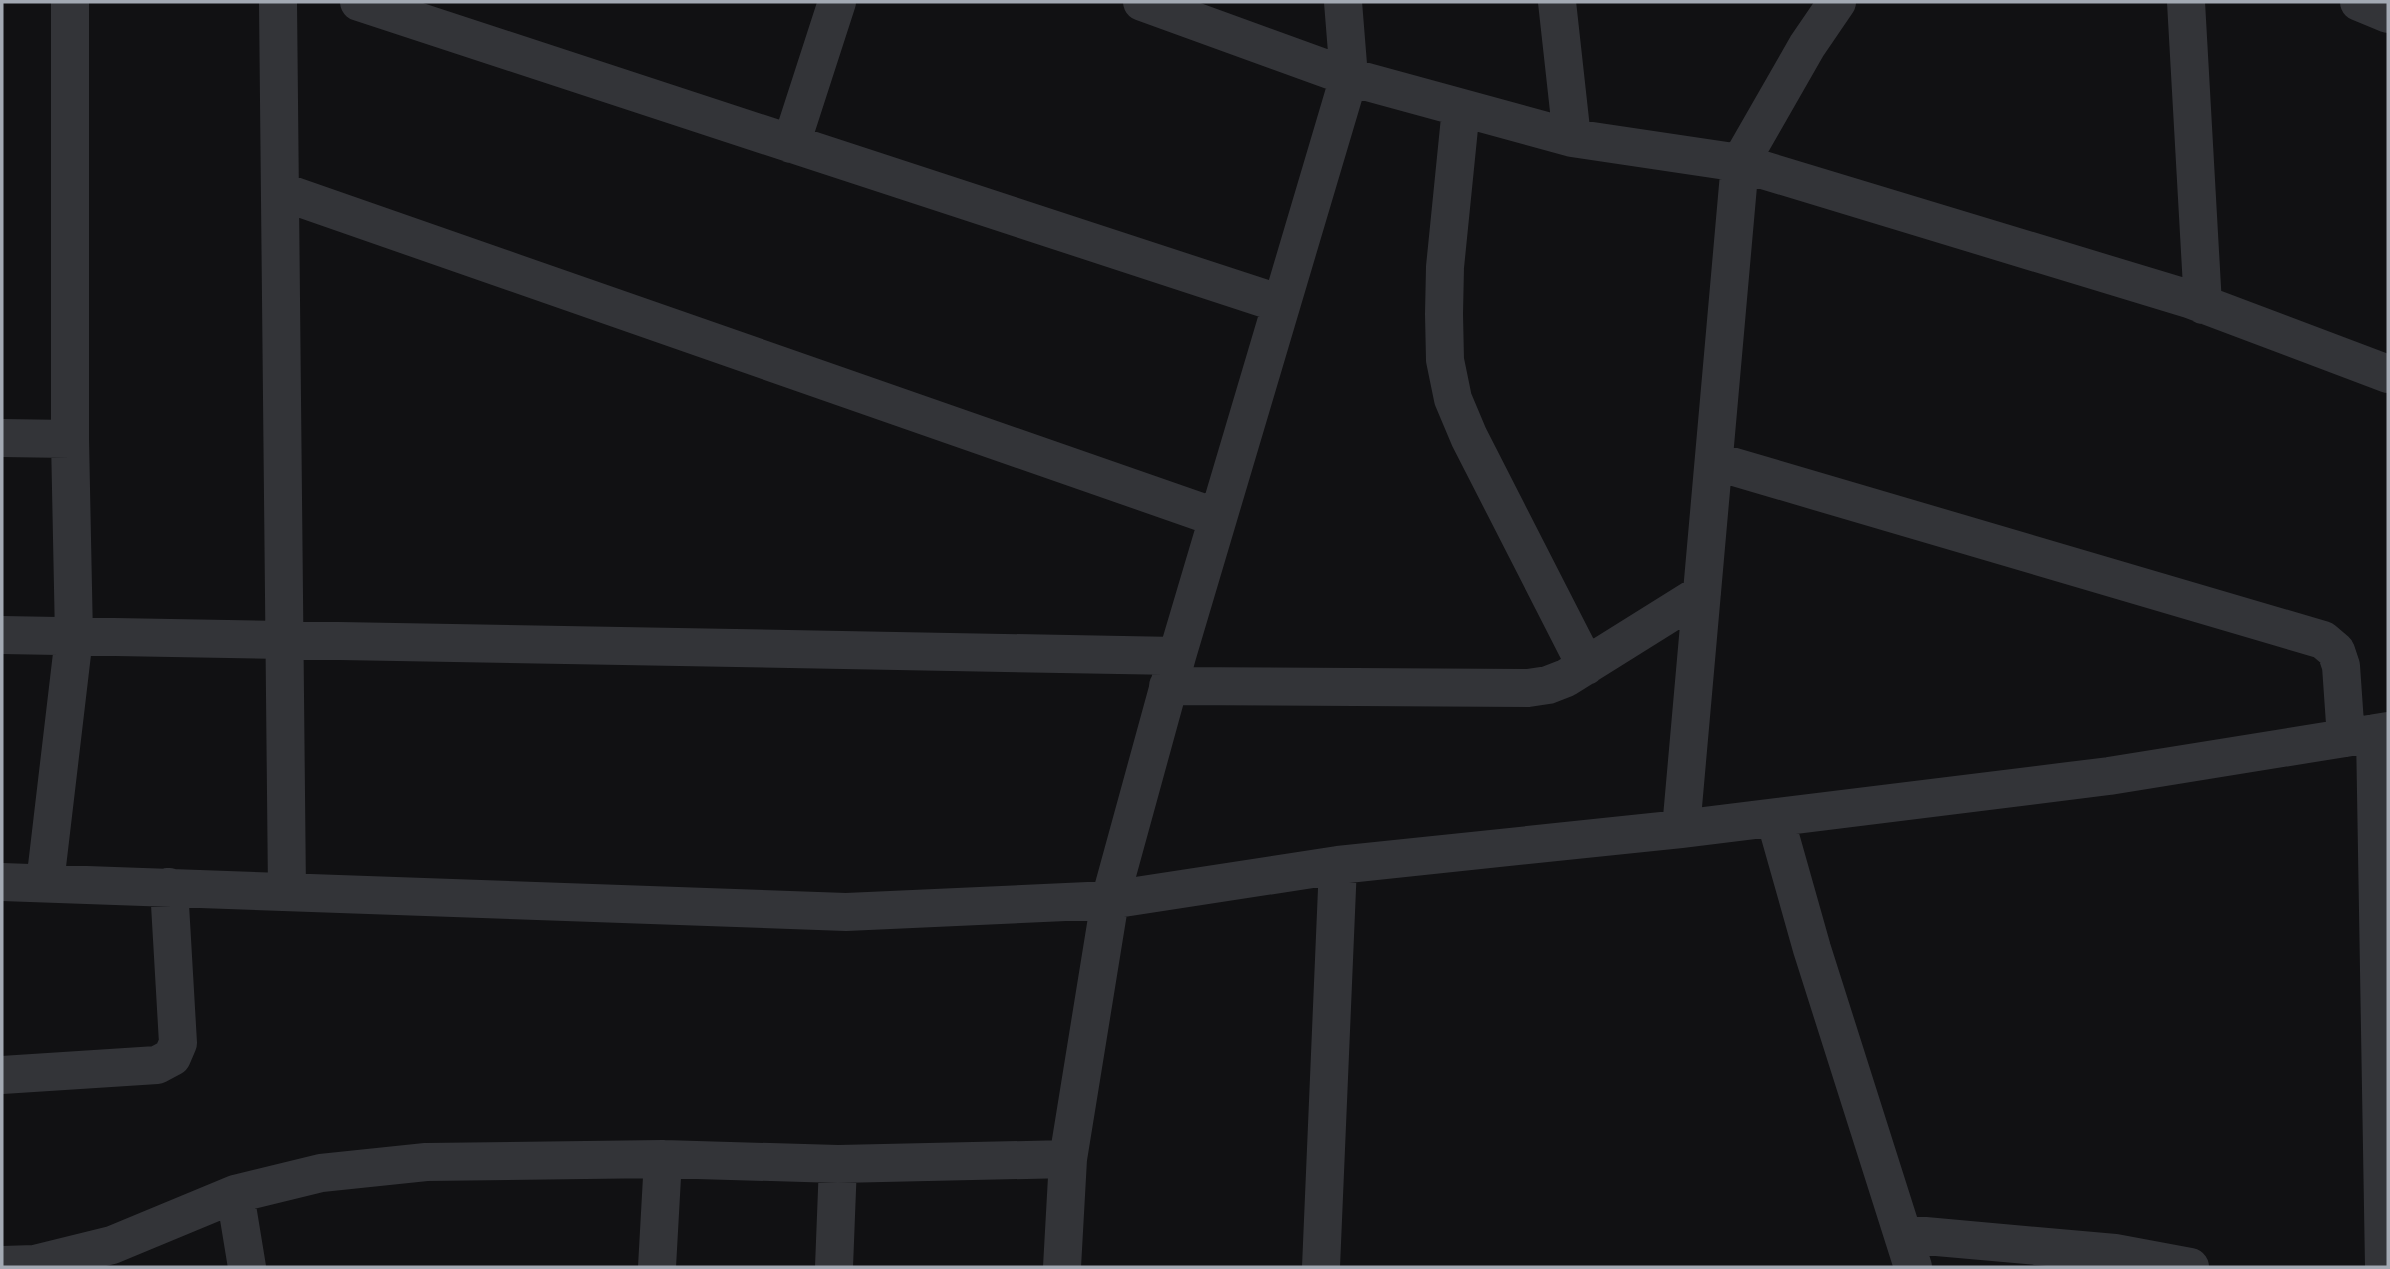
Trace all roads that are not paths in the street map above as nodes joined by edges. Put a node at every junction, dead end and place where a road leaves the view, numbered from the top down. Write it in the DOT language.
graph roads {
  1 [pos="69,2"];
  2 [pos="278,2"];
  3 [pos="359,2"];
  4 [pos="837,2"];
  5 [pos="1142,2"];
  6 [pos="1343,2"];
  7 [pos="1558,2"];
  8 [pos="1799,2"];
  9 [pos="1837,2"];
  10 [pos="2186,2"];
  11 [pos="2359,2"];
  12 [pos="2388,13"];
  13 [pos="1807,46"];
  14 [pos="1349,77"];
  15 [pos="1461,108"];
  16 [pos="1572,138"];
  17 [pos="791,144"];
  18 [pos="1740,163"];
  19 [pos="280,191"];
  20 [pos="1281,304"];
  21 [pos="2203,305"];
  22 [pos="2388,374"];
  23 [pos="2,438"];
  24 [pos="71,439"];
  25 [pos="1714,461"];
  26 [pos="1218,518"];
  27 [pos="1702,593"];
  28 [pos="2,635"];
  29 [pos="74,637"];
  30 [pos="285,642"];
  31 [pos="1586,666"];
  32 [pos="1173,671"];
  33 [pos="2370,734"];
  34 [pos="1775,818"];
  35 [pos="1681,829"];
  36 [pos="1338,865"];
  37 [pos="2,882"];
  38 [pos="46,883"];
  39 [pos="169,887"];
  40 [pos="287,892"];
  41 [pos="1110,900"];
  42 [pos="2384,1046"];
  43 [pos="2,1075"];
  44 [pos="663,1159"];
  45 [pos="1068,1159"];
  46 [pos="838,1164"];
  47 [pos="235,1194"];
  48 [pos="1908,1250"];
  49 [pos="2377,1263"];
  50 [pos="2,1265"];
  51 [pos="247,1267"];
  52 [pos="657,1267"];
  53 [pos="834,1267"];
  54 [pos="1062,1267"];
  55 [pos="1321,1267"];
  56 [pos="2190,1267"];
  1 -- 24 [label="street"];
  2 -- 19 [label="street"];
  3 -- 17 [label="street"];
  4 -- 17 [label="street"];
  5 -- 14 [label="street"];
  6 -- 14 [label="street"];
  7 -- 16 [label="street"];
  8 -- 13 [label="street"];
  9 -- 13 [label="street"];
  10 -- 21 [label="street"];
  11 -- 12 [label="street"];
  13 -- 18 [label="street"];
  14 -- 15 [label="street"];
  14 -- 20 [label="street"];
  15 -- 16 [label="street"];
  15 -- 31 [label="street"];
  16 -- 18 [label="street"];
  17 -- 20 [label="street"];
  18 -- 21 [label="street"];
  18 -- 25 [label="street"];
  19 -- 26 [label="street"];
  19 -- 30 [label="street"];
  20 -- 26 [label="street"];
  21 -- 22 [label="street"];
  23 -- 24 [label="street"];
  24 -- 29 [label="street"];
  25 -- 27 [label="street"];
  25 -- 33 [label="street"];
  26 -- 32 [label="street"];
  27 -- 31 [label="street"];
  27 -- 35 [label="street"];
  28 -- 29 [label="street"];
  29 -- 30 [label="street"];
  29 -- 38 [label="street"];
  30 -- 32 [label="street"];
  30 -- 40 [label="street"];
  31 -- 32 [label="street"];
  32 -- 41 [label="street"];
  33 -- 34 [label="street"];
  33 -- 42 [label="street"];
  34 -- 35 [label="street"];
  34 -- 48 [label="street"];
  35 -- 36 [label="street"];
  36 -- 41 [label="street"];
  36 -- 55 [label="street"];
  37 -- 38 [label="street"];
  38 -- 39 [label="street"];
  39 -- 40 [label="street"];
  39 -- 43 [label="street"];
  40 -- 41 [label="street"];
  41 -- 45 [label="street"];
  42 -- 49 [label="street"];
  44 -- 46 [label="street"];
  44 -- 47 [label="street"];
  44 -- 52 [label="street"];
  45 -- 46 [label="street"];
  45 -- 54 [label="street"];
  46 -- 53 [label="street"];
  47 -- 50 [label="street"];
  47 -- 51 [label="street"];
  48 -- 56 [label="street"];
}
